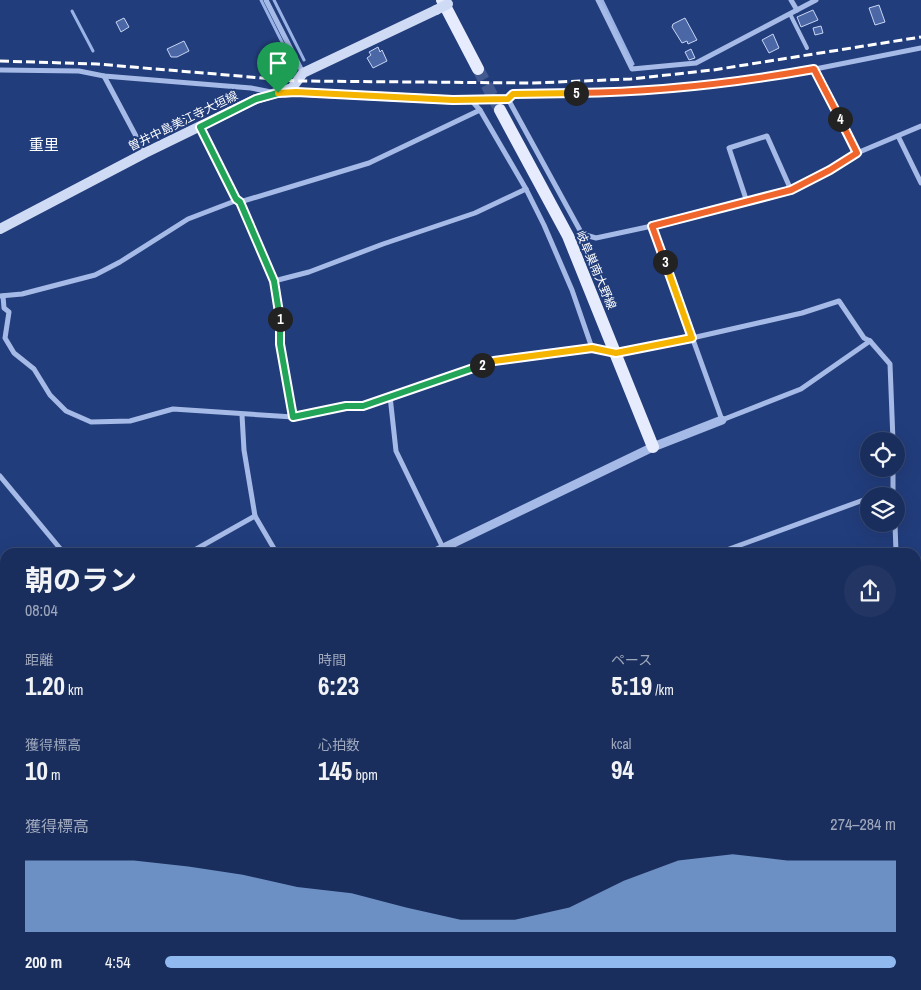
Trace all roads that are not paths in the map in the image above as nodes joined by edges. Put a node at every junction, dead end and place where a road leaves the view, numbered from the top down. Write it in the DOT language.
graph roads {
  1 [pos="266,0"];
  2 [pos="598,0"];
  3 [pos="791,0"];
  4 [pos="816,0"];
  5 [pos="446,4"];
  6 [pos="797,10"];
  7 [pos="790,14"];
  8 [pos="807,48"];
  9 [pos="921,48"];
  10 [pos="478,69"];
  11 [pos="814,69"];
  12 [pos="0,70"];
  13 [pos="303,73"];
  14 [pos="104,76"];
  15 [pos="278,93"];
  16 [pos="508,99"];
  17 [pos="471,100"];
  18 [pos="480,110"];
  19 [pos="500,110"];
  20 [pos="921,126"];
  21 [pos="200,127"];
  22 [pos="898,136"];
  23 [pos="145,153"];
  24 [pos="857,153"];
  25 [pos="921,183"];
  26 [pos="526,189"];
  27 [pos="791,190"];
  28 [pos="240,202"];
  29 [pos="747,202"];
  30 [pos="652,226"];
  31 [pos="0,228"];
  32 [pos="274,281"];
  33 [pos="1,296"];
  34 [pos="692,338"];
  35 [pos="870,341"];
  36 [pos="592,348"];
  37 [pos="616,353"];
  38 [pos="390,396"];
  39 [pos="242,415"];
  40 [pos="293,417"];
  41 [pos="722,420"];
  42 [pos="893,432"];
  43 [pos="653,447"];
  44 [pos="0,476"];
  45 [pos="860,501"];
  46 [pos="255,516"];
  47 [pos="895,532"];
  48 [pos="60,548"];
  49 [pos="198,548"];
  50 [pos="274,548"];
  51 [pos="440,548"];
  52 [pos="447,548"];
  53 [pos="733,548"];
  54 [pos="896,548"];
  1 -- 13 [label="street"];
  2 -- 7 [label="street"];
  3 -- 6 [label="street"];
  4 -- 6 [label="street"];
  5 -- 10 [label="main road"];
  5 -- 13 [label="main road, 曽井中島美江寺大垣線"];
  6 -- 7 [label="street"];
  7 -- 8 [label="lane"];
  9 -- 11 [label="street"];
  11 -- 16 [label="street"];
  11 -- 24 [label="street"];
  12 -- 14 [label="street"];
  13 -- 15 [label="main road, 曽井中島美江寺大垣線"];
  14 -- 15 [label="street"];
  14 -- 23 [label="street"];
  15 -- 17 [label="street"];
  15 -- 21 [label="main road, 曽井中島美江寺大垣線"];
  16 -- 17 [label="street"];
  16 -- 30 [label="street"];
  17 -- 18 [label="street"];
  18 -- 26 [label="street"];
  18 -- 28 [label="street"];
  19 -- 37 [label="main road, 岐阜巣南大野線"];
  20 -- 22 [label="street"];
  21 -- 23 [label="main road, 曽井中島美江寺大垣線"];
  21 -- 28 [label="street"];
  22 -- 24 [label="street"];
  22 -- 25 [label="street"];
  23 -- 31 [label="main road, 曽井中島美江寺大垣線"];
  24 -- 27 [label="street"];
  26 -- 32 [label="street"];
  26 -- 36 [label="street"];
  27 -- 29 [label="street"];
  27 -- 29 [label="street"];
  28 -- 32 [label="street"];
  28 -- 33 [label="street"];
  29 -- 30 [label="street"];
  30 -- 34 [label="street"];
  32 -- 40 [label="street"];
  33 -- 39 [label="street"];
  34 -- 35 [label="street"];
  34 -- 37 [label="street"];
  34 -- 41 [label="street"];
  35 -- 41 [label="street"];
  35 -- 42 [label="street"];
  36 -- 37 [label="street"];
  36 -- 38 [label="street"];
  37 -- 43 [label="main road, 岐阜巣南大野線"];
  38 -- 40 [label="street"];
  38 -- 51 [label="street"];
  39 -- 40 [label="street"];
  39 -- 46 [label="street"];
  41 -- 43 [label="street"];
  43 -- 52 [label="street"];
  44 -- 48 [label="street"];
  45 -- 53 [label="street"];
  46 -- 49 [label="street"];
  46 -- 50 [label="street"];
  47 -- 54 [label="street"];
}
